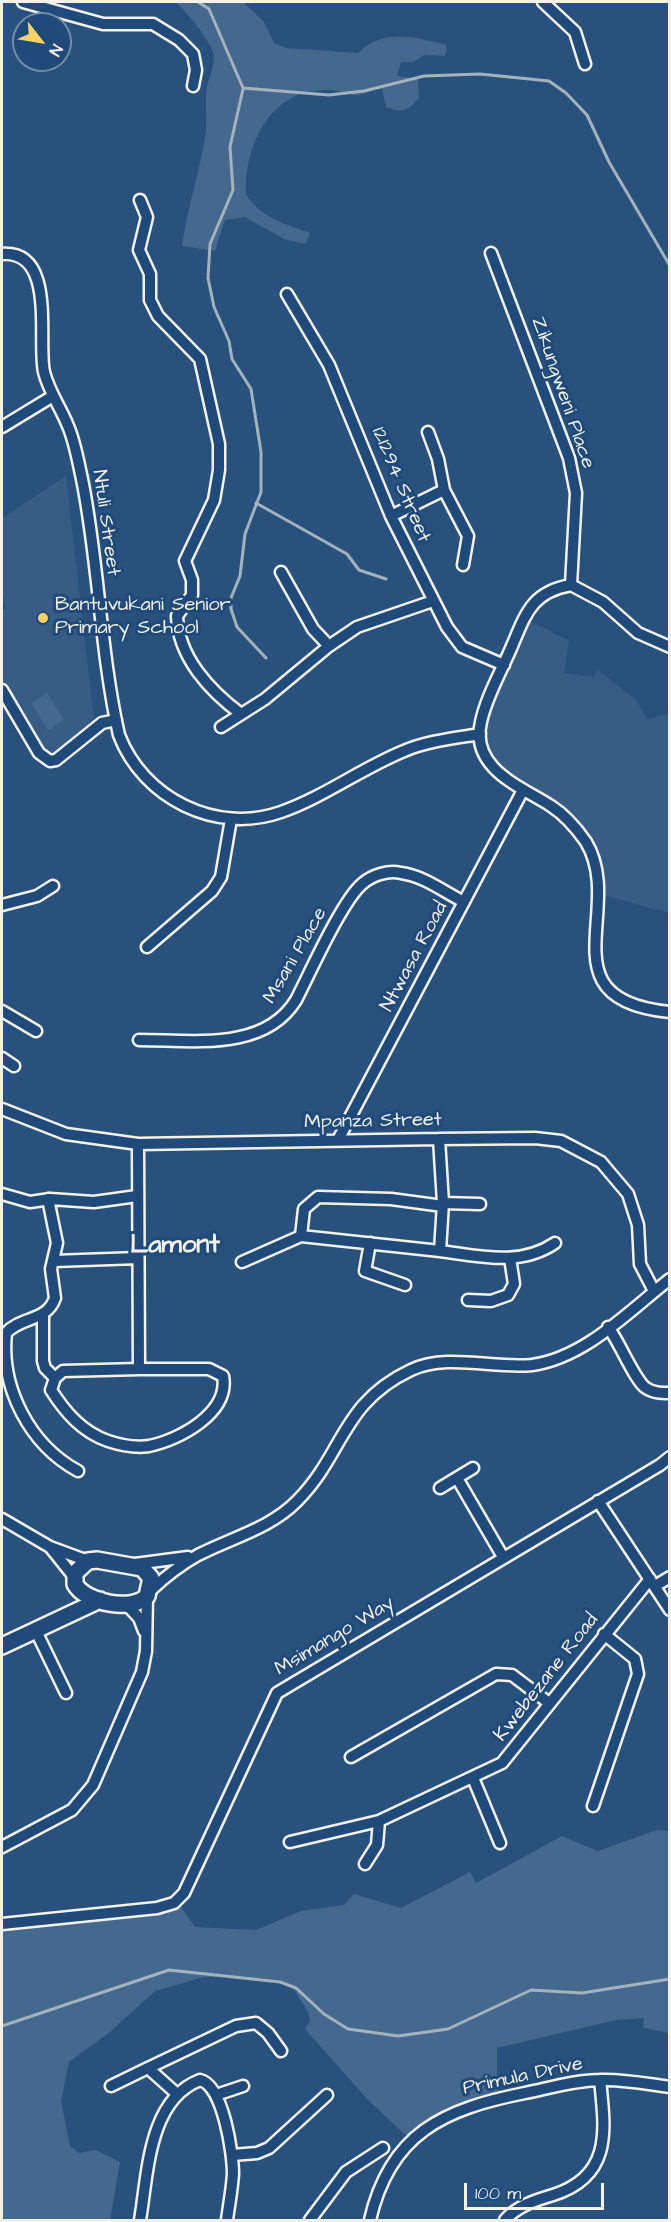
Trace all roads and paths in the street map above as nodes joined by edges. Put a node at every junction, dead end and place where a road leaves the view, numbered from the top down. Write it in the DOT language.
graph roads {
  1 [pos="23,2"];
  2 [pos="543,2"];
  3 [pos="585,64"];
  4 [pos="193,86"];
  5 [pos="140,200"];
  6 [pos="491,253"];
  7 [pos="2,254"];
  8 [pos="287,294"];
  9 [pos="53,396"];
  10 [pos="2,427"];
  11 [pos="429,432"];
  12 [pos="444,490"];
  13 [pos="392,516"];
  14 [pos="463,565"];
  15 [pos="281,572"];
  16 [pos="570,585"];
  17 [pos="433,601"];
  18 [pos="328,646"];
  19 [pos="669,647"];
  20 [pos="504,664"];
  21 [pos="2,690"];
  22 [pos="241,714"];
  23 [pos="116,720"];
  24 [pos="221,727"];
  25 [pos="480,734"];
  26 [pos="523,790"];
  27 [pos="231,819"];
  28 [pos="54,886"];
  29 [pos="464,902"];
  30 [pos="2,905"];
  31 [pos="147,946"];
  32 [pos="2,1011"];
  33 [pos="669,1012"];
  34 [pos="36,1031"];
  35 [pos="139,1040"];
  36 [pos="2,1058"];
  37 [pos="14,1066"];
  38 [pos="2,1109"];
  39 [pos="439,1139"];
  40 [pos="338,1140"];
  41 [pos="138,1144"];
  42 [pos="2,1194"];
  43 [pos="137,1196"];
  44 [pos="48,1199"];
  45 [pos="480,1204"];
  46 [pos="443,1205"];
  47 [pos="302,1236"];
  48 [pos="370,1243"];
  49 [pos="555,1243"];
  50 [pos="440,1251"];
  51 [pos="138,1258"];
  52 [pos="510,1258"];
  53 [pos="54,1261"];
  54 [pos="242,1262"];
  55 [pos="669,1279"];
  56 [pos="405,1285"];
  57 [pos="654,1291"];
  58 [pos="468,1300"];
  59 [pos="43,1316"];
  60 [pos="608,1327"];
  61 [pos="139,1369"];
  62 [pos="55,1378"];
  63 [pos="669,1393"];
  64 [pos="669,1457"];
  65 [pos="473,1468"];
  66 [pos="78,1471"];
  67 [pos="457,1478"];
  68 [pos="440,1488"];
  69 [pos="598,1500"];
  70 [pos="2,1519"];
  71 [pos="50,1547"];
  72 [pos="200,1554"];
  73 [pos="503,1557"];
  74 [pos="88,1561"];
  75 [pos="134,1564"];
  76 [pos="669,1578"];
  77 [pos="75,1581"];
  78 [pos="652,1583"];
  79 [pos="149,1593"];
  80 [pos="100,1600"];
  81 [pos="125,1604"];
  82 [pos="669,1610"];
  83 [pos="55,1620"];
  84 [pos="35,1629"];
  85 [pos="604,1634"];
  86 [pos="146,1637"];
  87 [pos="2,1646"];
  88 [pos="66,1693"];
  89 [pos="549,1702"];
  90 [pos="351,1757"];
  91 [pos="473,1778"];
  92 [pos="592,1806"];
  93 [pos="379,1821"];
  94 [pos="290,1842"];
  95 [pos="500,1843"];
  96 [pos="2,1847"];
  97 [pos="365,1864"];
  98 [pos="2,1924"];
  99 [pos="281,2051"];
  100 [pos="148,2068"];
  101 [pos="600,2080"];
  102 [pos="111,2086"];
  103 [pos="243,2086"];
  104 [pos="669,2087"];
  105 [pos="177,2094"];
  106 [pos="216,2095"];
  107 [pos="327,2095"];
  108 [pos="383,2148"];
  109 [pos="232,2155"];
  110 [pos="140,2220"];
  111 [pos="227,2220"];
  112 [pos="310,2220"];
  113 [pos="370,2220"];
  114 [pos="505,2220"];
  1 -- 4 [label="street"];
  2 -- 3 [label="street"];
  5 -- 22 [label="street"];
  6 -- 16 [label="street, Zikungweni Place"];
  7 -- 9 [label="street, Ntuli Street"];
  8 -- 13 [label="street, 121294 Street"];
  9 -- 10 [label="street"];
  9 -- 23 [label="street, Ntuli Street"];
  11 -- 12 [label="street"];
  12 -- 13 [label="street"];
  12 -- 14 [label="street"];
  13 -- 17 [label="street, 121294 Street"];
  15 -- 18 [label="street"];
  16 -- 19 [label="street"];
  16 -- 20 [label="street"];
  17 -- 18 [label="street"];
  17 -- 20 [label="street, 121294 Street"];
  18 -- 22 [label="street"];
  20 -- 25 [label="street"];
  21 -- 23 [label="street"];
  22 -- 24 [label="street"];
  23 -- 27 [label="street, Ntuli Street"];
  25 -- 26 [label="street"];
  25 -- 27 [label="street, Ntuli Street"];
  26 -- 29 [label="street, Ntwasa Road"];
  26 -- 33 [label="street"];
  27 -- 31 [label="street"];
  28 -- 30 [label="street"];
  29 -- 35 [label="street, Msani Place"];
  29 -- 40 [label="street, Ntwasa Road"];
  32 -- 34 [label="street"];
  36 -- 37 [label="street"];
  38 -- 41 [label="street, Mpanza Street"];
  39 -- 40 [label="street, Mpanza Street"];
  39 -- 46 [label="street"];
  39 -- 57 [label="street, Mpanza Street"];
  40 -- 41 [label="street, Mpanza Street"];
  41 -- 43 [label="street"];
  42 -- 44 [label="street"];
  43 -- 44 [label="street"];
  43 -- 51 [label="street"];
  44 -- 53 [label="street"];
  45 -- 46 [label="street"];
  46 -- 47 [label="street"];
  46 -- 50 [label="street"];
  47 -- 48 [label="street"];
  47 -- 54 [label="street"];
  48 -- 50 [label="street"];
  48 -- 56 [label="street"];
  49 -- 52 [label="street"];
  50 -- 52 [label="street"];
  51 -- 53 [label="street"];
  51 -- 61 [label="street"];
  52 -- 58 [label="street"];
  53 -- 59 [label="street"];
  55 -- 57 [label="street"];
  57 -- 60 [label="street"];
  59 -- 62 [label="street"];
  59 -- 66 [label="street"];
  60 -- 63 [label="street"];
  60 -- 72 [label="street"];
  61 -- 62 [label="street"];
  61 -- 62 [label="street"];
  64 -- 69 [label="street, Msimango Way"];
  65 -- 67 [label="street"];
  67 -- 68 [label="street"];
  67 -- 73 [label="street"];
  69 -- 73 [label="street, Msimango Way"];
  69 -- 78 [label="street"];
  70 -- 71 [label="street"];
  71 -- 74 [label="street"];
  71 -- 77 [label="street"];
  72 -- 75 [label="street"];
  72 -- 79 [label="street"];
  73 -- 98 [label="street, Msimango Way"];
  74 -- 75 [label="street"];
  74 -- 77 [label="street"];
  75 -- 79 [label="street"];
  76 -- 78 [label="street"];
  77 -- 80 [label="street"];
  77 -- 83 [label="street"];
  78 -- 82 [label="street"];
  78 -- 85 [label="street, Kwebezane Road"];
  79 -- 81 [label="street"];
  79 -- 86 [label="street"];
  80 -- 81 [label="street"];
  80 -- 83 [label="street"];
  81 -- 86 [label="street"];
  83 -- 84 [label="street"];
  84 -- 87 [label="street"];
  84 -- 88 [label="street"];
  85 -- 89 [label="street, Kwebezane Road"];
  85 -- 92 [label="street"];
  86 -- 96 [label="street"];
  89 -- 90 [label="street"];
  89 -- 91 [label="street, Kwebezane Road"];
  91 -- 93 [label="street, Kwebezane Road"];
  91 -- 95 [label="street"];
  93 -- 94 [label="street, Kwebezane Road"];
  93 -- 97 [label="street"];
  99 -- 100 [label="street"];
  100 -- 102 [label="street"];
  100 -- 105 [label="street"];
  101 -- 104 [label="street, Primula Drive"];
  101 -- 113 [label="street, Primula Drive"];
  101 -- 114 [label="street"];
  103 -- 106 [label="street"];
  105 -- 106 [label="street"];
  105 -- 110 [label="street"];
  106 -- 109 [label="street"];
  107 -- 109 [label="street"];
  108 -- 112 [label="street"];
  109 -- 111 [label="street"];
}
